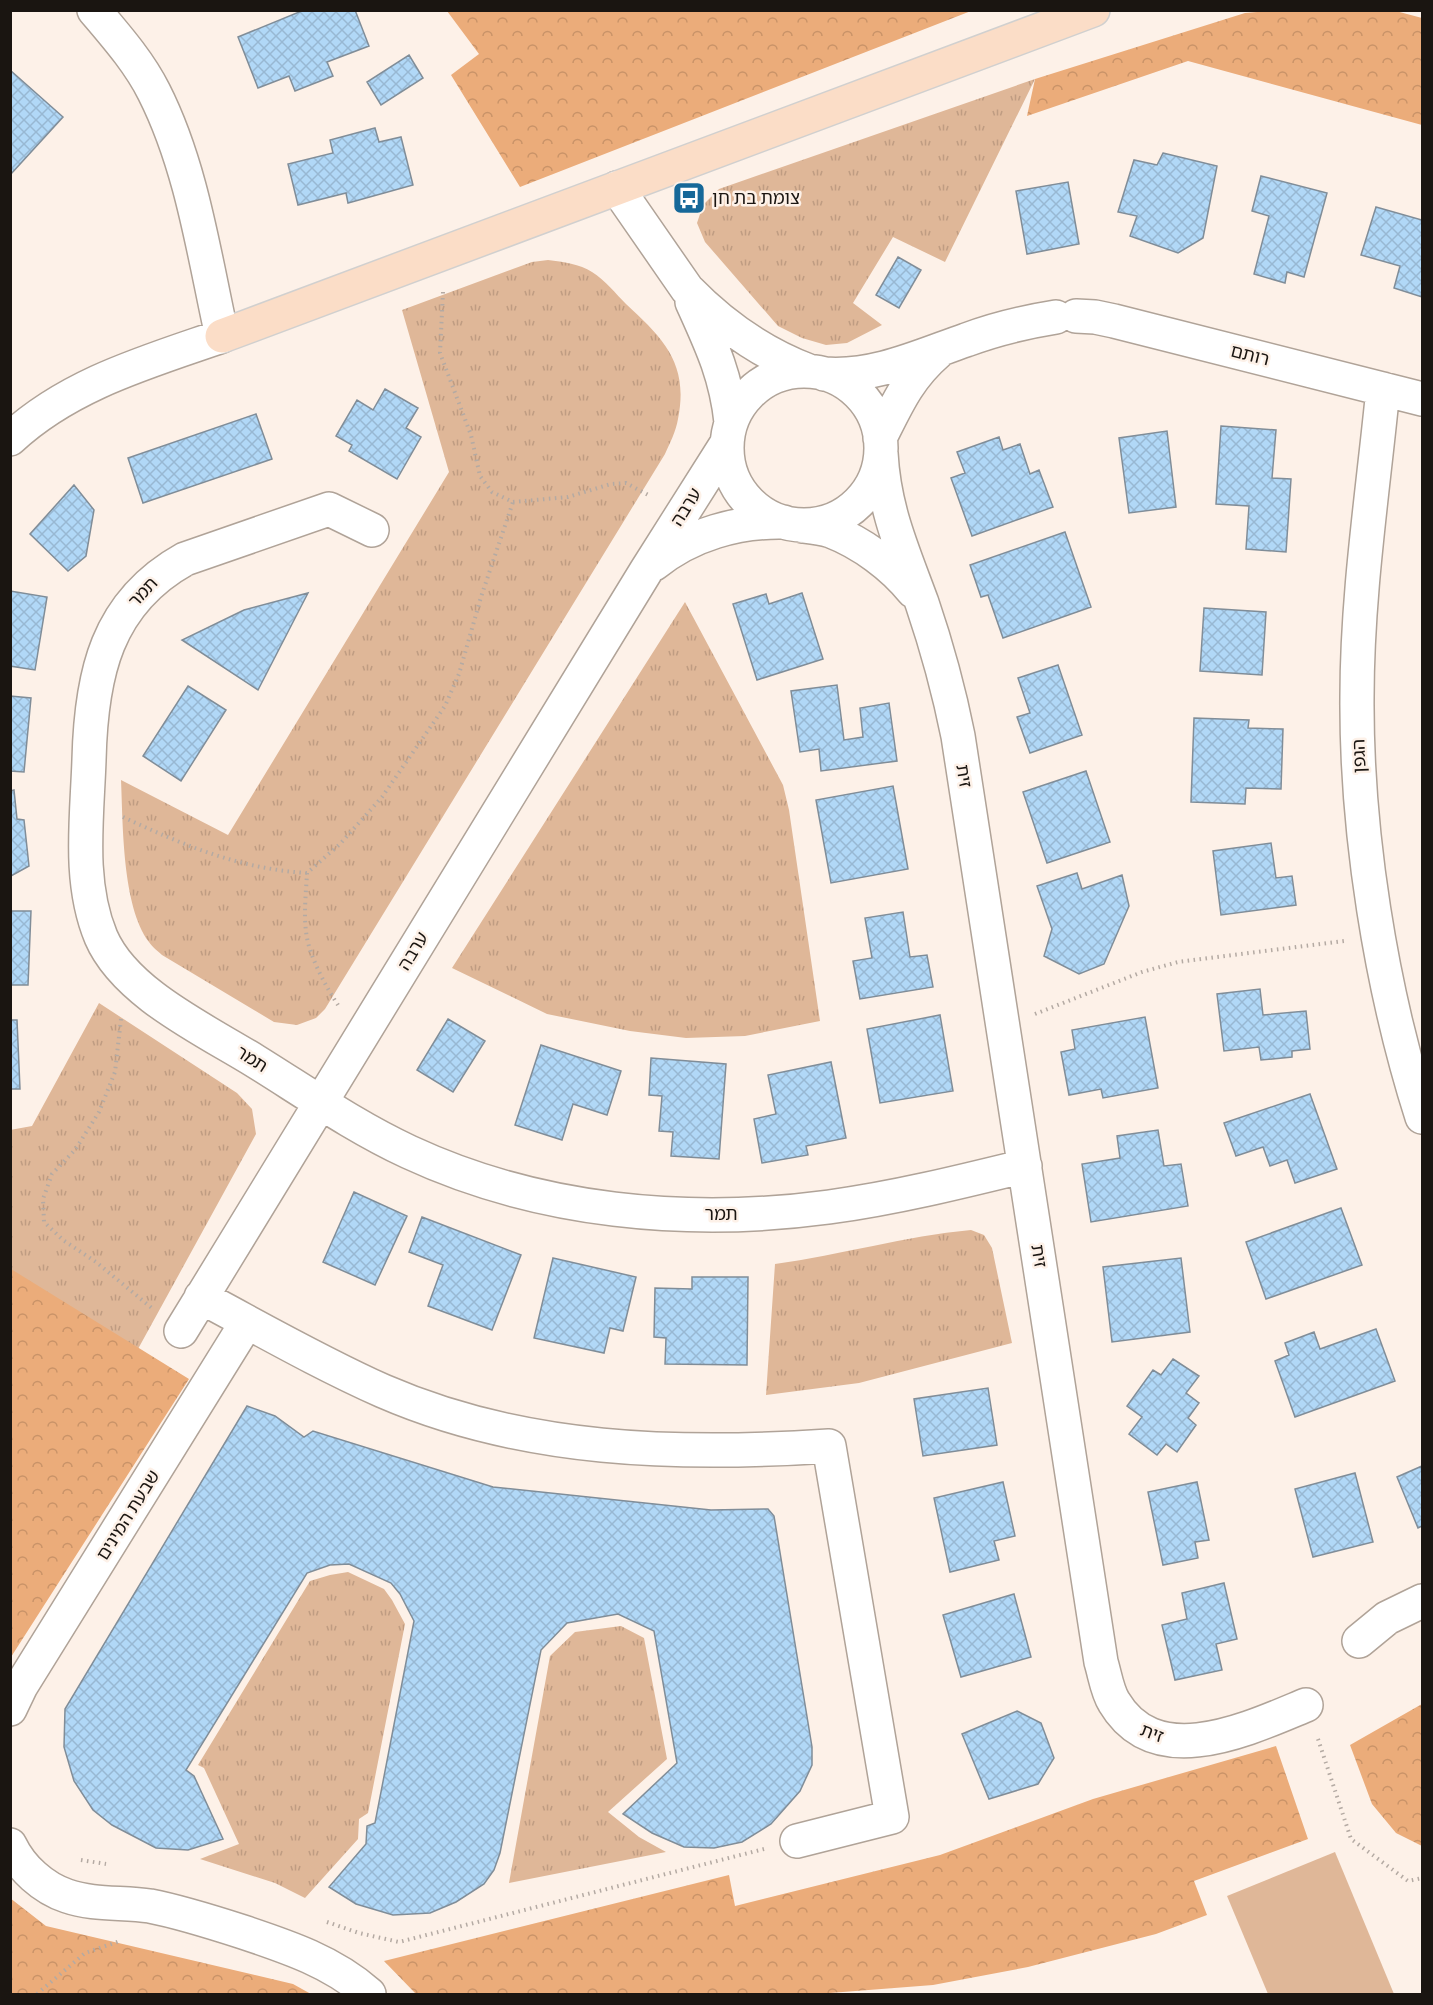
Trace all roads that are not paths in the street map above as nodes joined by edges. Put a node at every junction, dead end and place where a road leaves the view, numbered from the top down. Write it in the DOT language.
graph roads {
  1 [pos="94,10"];
  2 [pos="1093,10"];
  3 [pos="617,188"];
  4 [pos="687,289"];
  5 [pos="222,336"];
  6 [pos="942,349"];
  7 [pos="816,373"];
  8 [pos="1383,389"];
  9 [pos="1422,399"];
  10 [pos="729,433"];
  11 [pos="10,439"];
  12 [pos="880,446"];
  13 [pos="791,523"];
  14 [pos="372,530"];
  15 [pos="646,571"];
  16 [pos="921,602"];
  17 [pos="321,1102"];
  18 [pos="1422,1118"];
  19 [pos="1025,1166"];
  20 [pos="201,1297"];
  21 [pos="248,1322"];
  22 [pos="181,1330"];
  23 [pos="1422,1601"];
  24 [pos="1359,1641"];
  25 [pos="1306,1705"];
  26 [pos="10,1709"];
  27 [pos="797,1841"];
  28 [pos="10,1845"];
  29 [pos="369,1995"];
  1 -- 5 [label="street"];
  2 -- 3 [label="main road"];
  3 -- 4 [label="street"];
  3 -- 5 [label="main road"];
  4 -- 7 [label="street"];
  4 -- 10 [label="street"];
  5 -- 11 [label="street"];
  6 -- 7 [label="street, רותם"];
  6 -- 8 [label="street, רותם"];
  6 -- 12 [label="street, רותם"];
  7 -- 10 [label="street"];
  7 -- 12 [label="street"];
  8 -- 9 [label="street, רותם"];
  8 -- 18 [label="street, הגפן"];
  10 -- 13 [label="street"];
  10 -- 15 [label="street, ערבה"];
  12 -- 13 [label="street"];
  12 -- 16 [label="street, זית"];
  13 -- 15 [label="street, ערבה"];
  13 -- 16 [label="street, זית"];
  14 -- 17 [label="street, תמר"];
  15 -- 17 [label="street, ערבה"];
  16 -- 19 [label="street, זית"];
  17 -- 19 [label="street, תמר"];
  17 -- 20 [label="street, ערבה"];
  19 -- 25 [label="street, זית"];
  20 -- 21 [label="street"];
  20 -- 22 [label="street, ערבה"];
  21 -- 26 [label="street, שבעת המינים"];
  21 -- 27 [label="street"];
  23 -- 24 [label="street"];
  28 -- 29 [label="street"];
}
